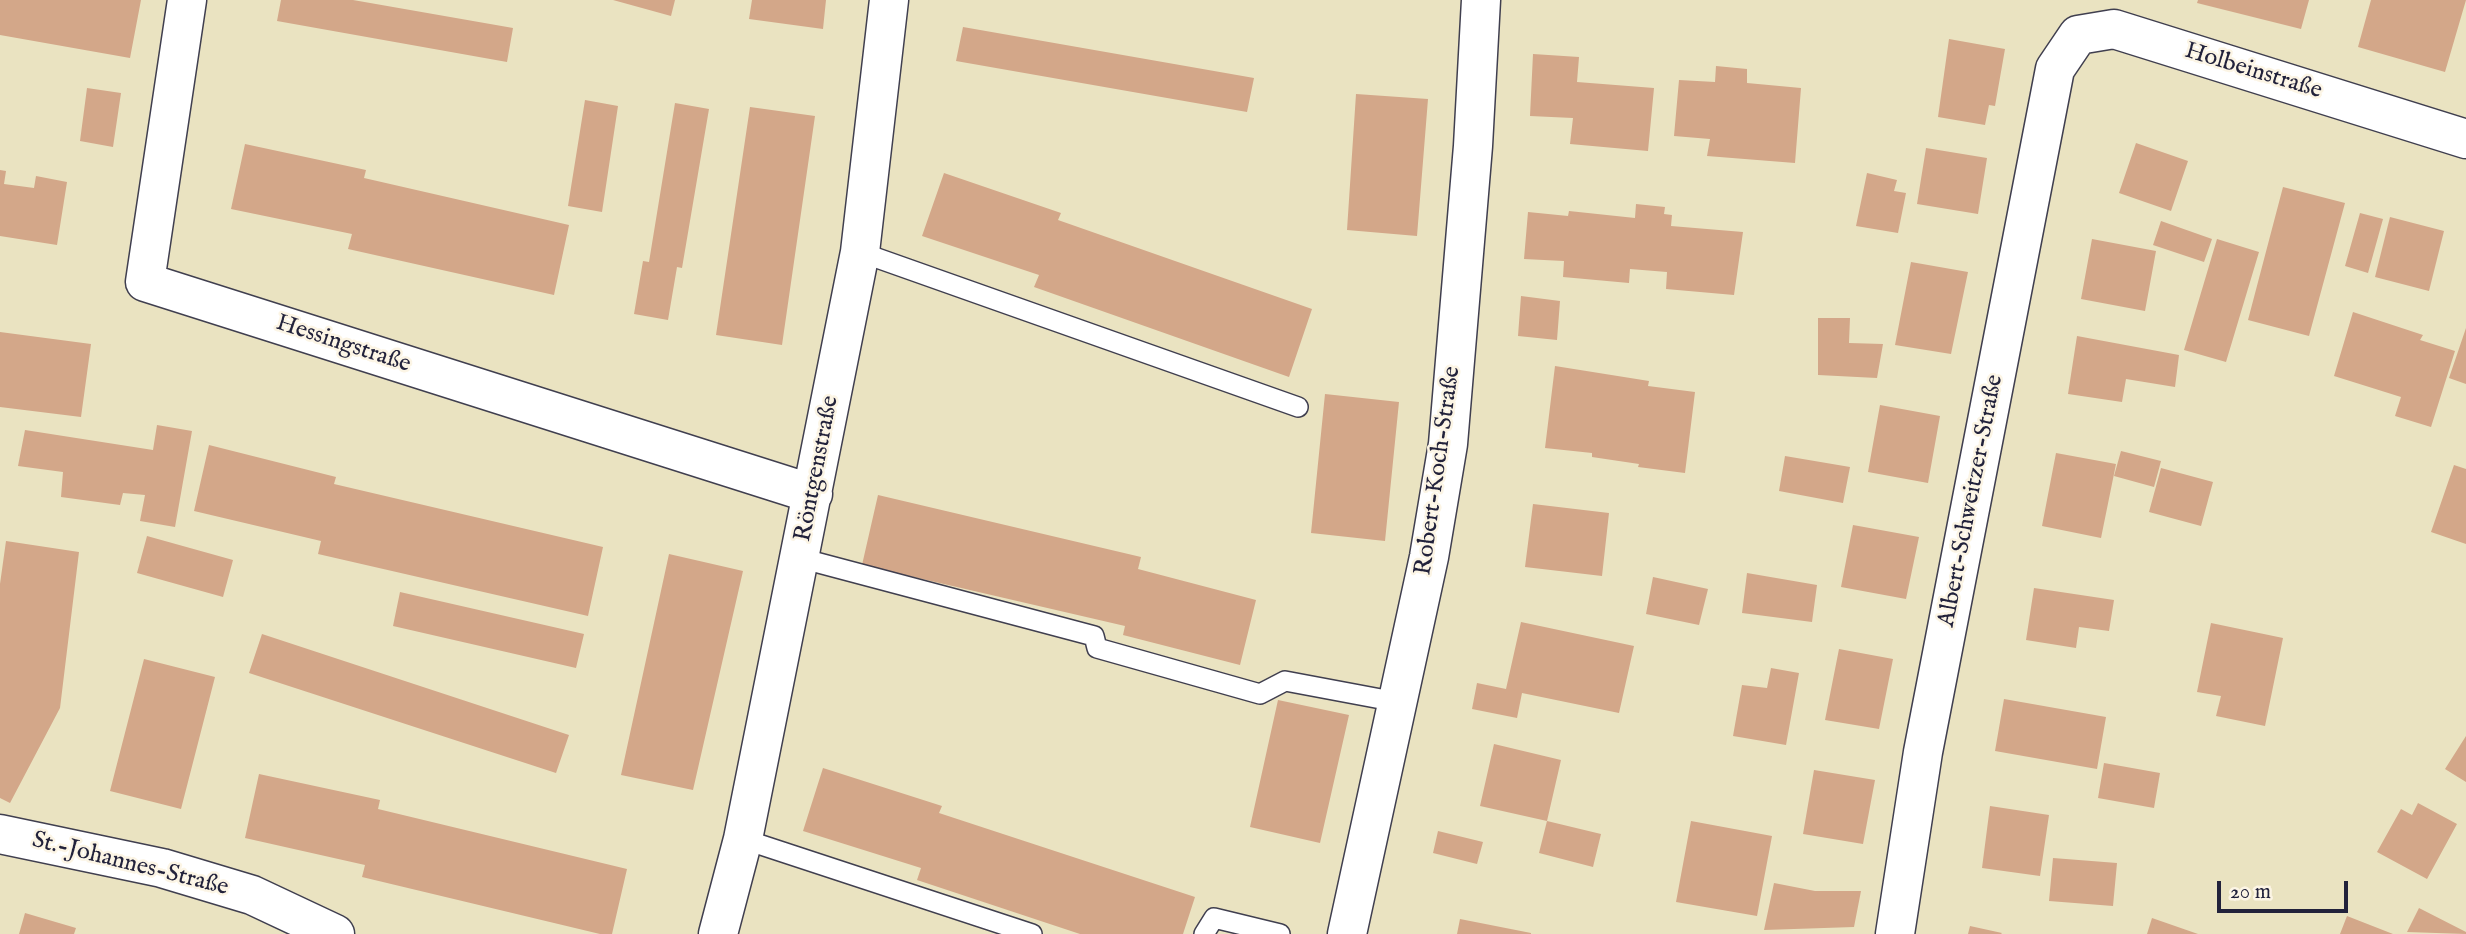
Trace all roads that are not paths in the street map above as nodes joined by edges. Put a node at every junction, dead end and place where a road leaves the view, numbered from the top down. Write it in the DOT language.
graph roads {
  1 [pos="187,0"];
  2 [pos="889,0"];
  3 [pos="1482,0"];
  4 [pos="2054,69"];
  5 [pos="2466,139"];
  6 [pos="860,251"];
  7 [pos="1298,407"];
  8 [pos="813,494"];
  9 [pos="800,558"];
  10 [pos="1396,702"];
  11 [pos="0,834"];
  12 [pos="743,839"];
  13 [pos="335,934"];
  14 [pos="718,934"];
  15 [pos="1032,934"];
  16 [pos="1204,934"];
  17 [pos="1280,934"];
  18 [pos="1347,934"];
  19 [pos="1895,934"];
  1 -- 8 [label="street, Hessingstraße"];
  2 -- 6 [label="street, Röntgenstraße"];
  3 -- 10 [label="street, Robert-Koch-Straße"];
  4 -- 5 [label="street, Holbeinstraße"];
  4 -- 19 [label="street, Albert-Schweitzer-Straße"];
  6 -- 7 [label="lane"];
  6 -- 8 [label="street, Röntgenstraße"];
  8 -- 9 [label="street, Röntgenstraße"];
  9 -- 10 [label="lane"];
  9 -- 12 [label="street, Röntgenstraße"];
  10 -- 18 [label="street, Robert-Koch-Straße"];
  11 -- 13 [label="street, St.-Johannes-Straße"];
  12 -- 14 [label="street, Röntgenstraße"];
  12 -- 15 [label="lane"];
  16 -- 17 [label="lane"];
}
